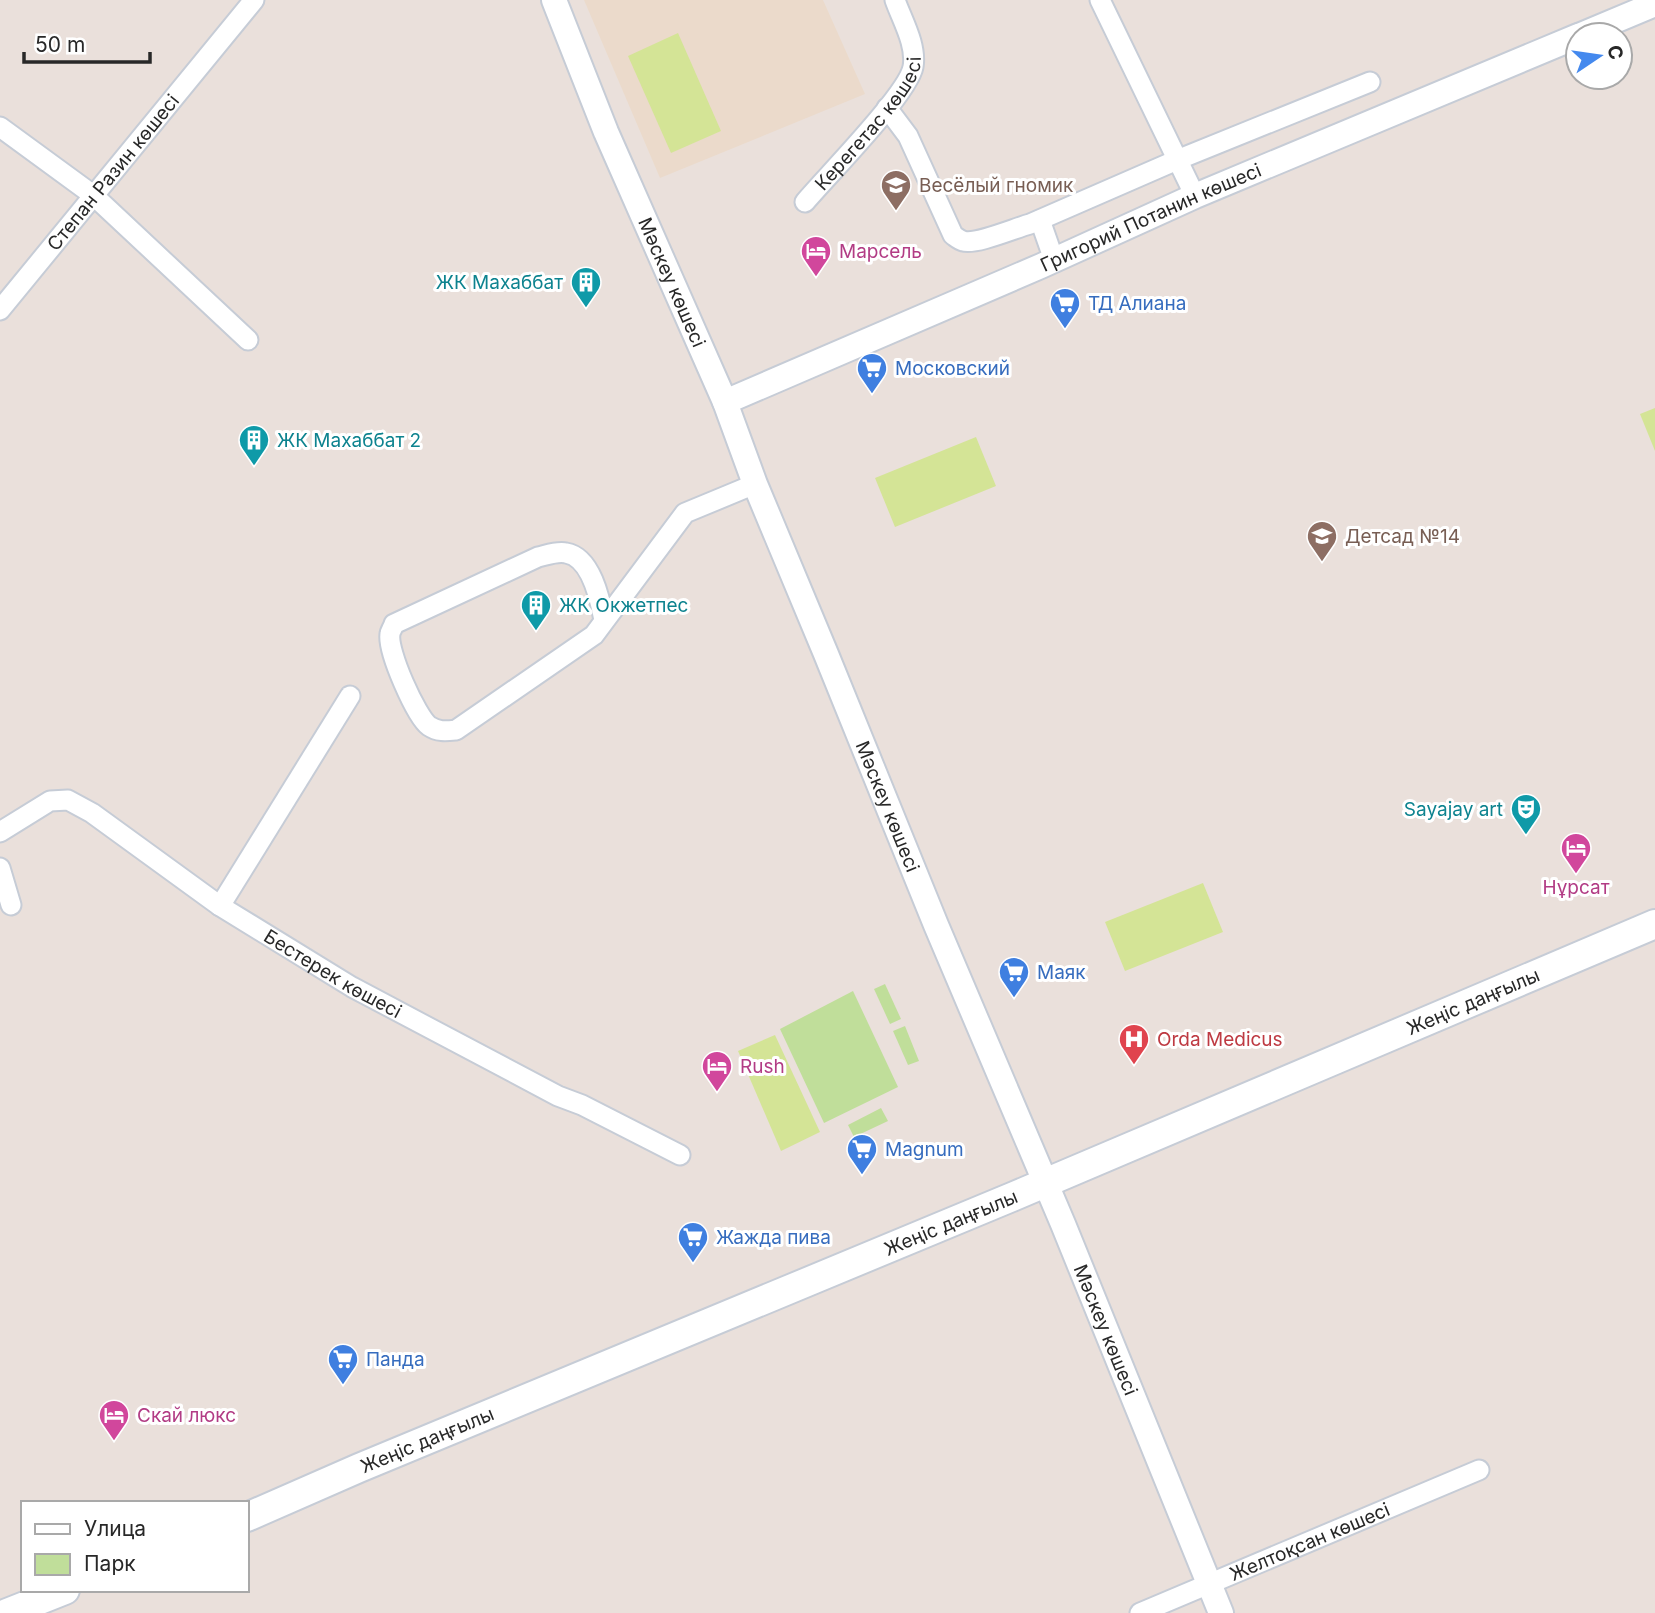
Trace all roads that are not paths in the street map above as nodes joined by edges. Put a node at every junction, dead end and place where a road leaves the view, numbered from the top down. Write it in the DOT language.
graph roads {
  1 [pos="253,0"];
  2 [pos="554,0"];
  3 [pos="895,0"];
  4 [pos="1100,0"];
  5 [pos="1655,4"];
  6 [pos="1615,21"];
  7 [pos="1564,42"];
  8 [pos="1370,82"];
  9 [pos="887,108"];
  10 [pos="0,127"];
  11 [pos="1178,160"];
  12 [pos="93,195"];
  13 [pos="1195,195"];
  14 [pos="805,202"];
  15 [pos="1040,220"];
  16 [pos="1054,260"];
  17 [pos="0,310"];
  18 [pos="248,340"];
  19 [pos="725,402"];
  20 [pos="755,484"];
  21 [pos="604,620"];
  22 [pos="350,696"];
  23 [pos="0,832"];
  24 [pos="0,868"];
  25 [pos="11,905"];
  26 [pos="220,906"];
  27 [pos="1655,924"];
  28 [pos="680,1155"];
  29 [pos="1046,1182"];
  30 [pos="1479,1470"];
  31 [pos="248,1517"];
  32 [pos="1209,1584"];
  33 [pos="60,1592"];
  34 [pos="7,1613"];
  35 [pos="1140,1613"];
  36 [pos="1221,1613"];
  1 -- 12 [label="street, Степан Разин көшесі"];
  2 -- 19 [label="street, Мәскеу көшесі"];
  3 -- 9 [label="street, Керегетас көшесі"];
  4 -- 11 [label="street"];
  5 -- 6 [label="street, Григорий Потанин көшесі"];
  7 -- 13 [label="street, Григорий Потанин көшесі"];
  8 -- 11 [label="street"];
  9 -- 14 [label="street, Керегетас көшесі"];
  9 -- 15 [label="street"];
  10 -- 12 [label="street"];
  11 -- 13 [label="street"];
  11 -- 15 [label="street"];
  12 -- 17 [label="street, Степан Разин көшесі"];
  12 -- 18 [label="street"];
  13 -- 16 [label="street, Григорий Потанин көшесі"];
  15 -- 16 [label="street"];
  16 -- 19 [label="street, Григорий Потанин көшесі"];
  19 -- 20 [label="street, Мәскеу көшесі"];
  20 -- 21 [label="street"];
  20 -- 29 [label="street, Мәскеу көшесі"];
  21 -- 21 [label="street"];
  22 -- 26 [label="street"];
  23 -- 26 [label="street, Бестерек көшесі"];
  24 -- 25 [label="street"];
  26 -- 28 [label="street, Бестерек көшесі"];
  27 -- 29 [label="main road, Жеңіс даңғылы"];
  29 -- 31 [label="main road, Жеңіс даңғылы"];
  29 -- 32 [label="street, Мәскеу көшесі"];
  30 -- 32 [label="street, Желтоқсан көшесі"];
  32 -- 35 [label="street, Желтоқсан көшесі"];
  32 -- 36 [label="street, Мәскеу көшесі"];
  33 -- 34 [label="main road"];
}
